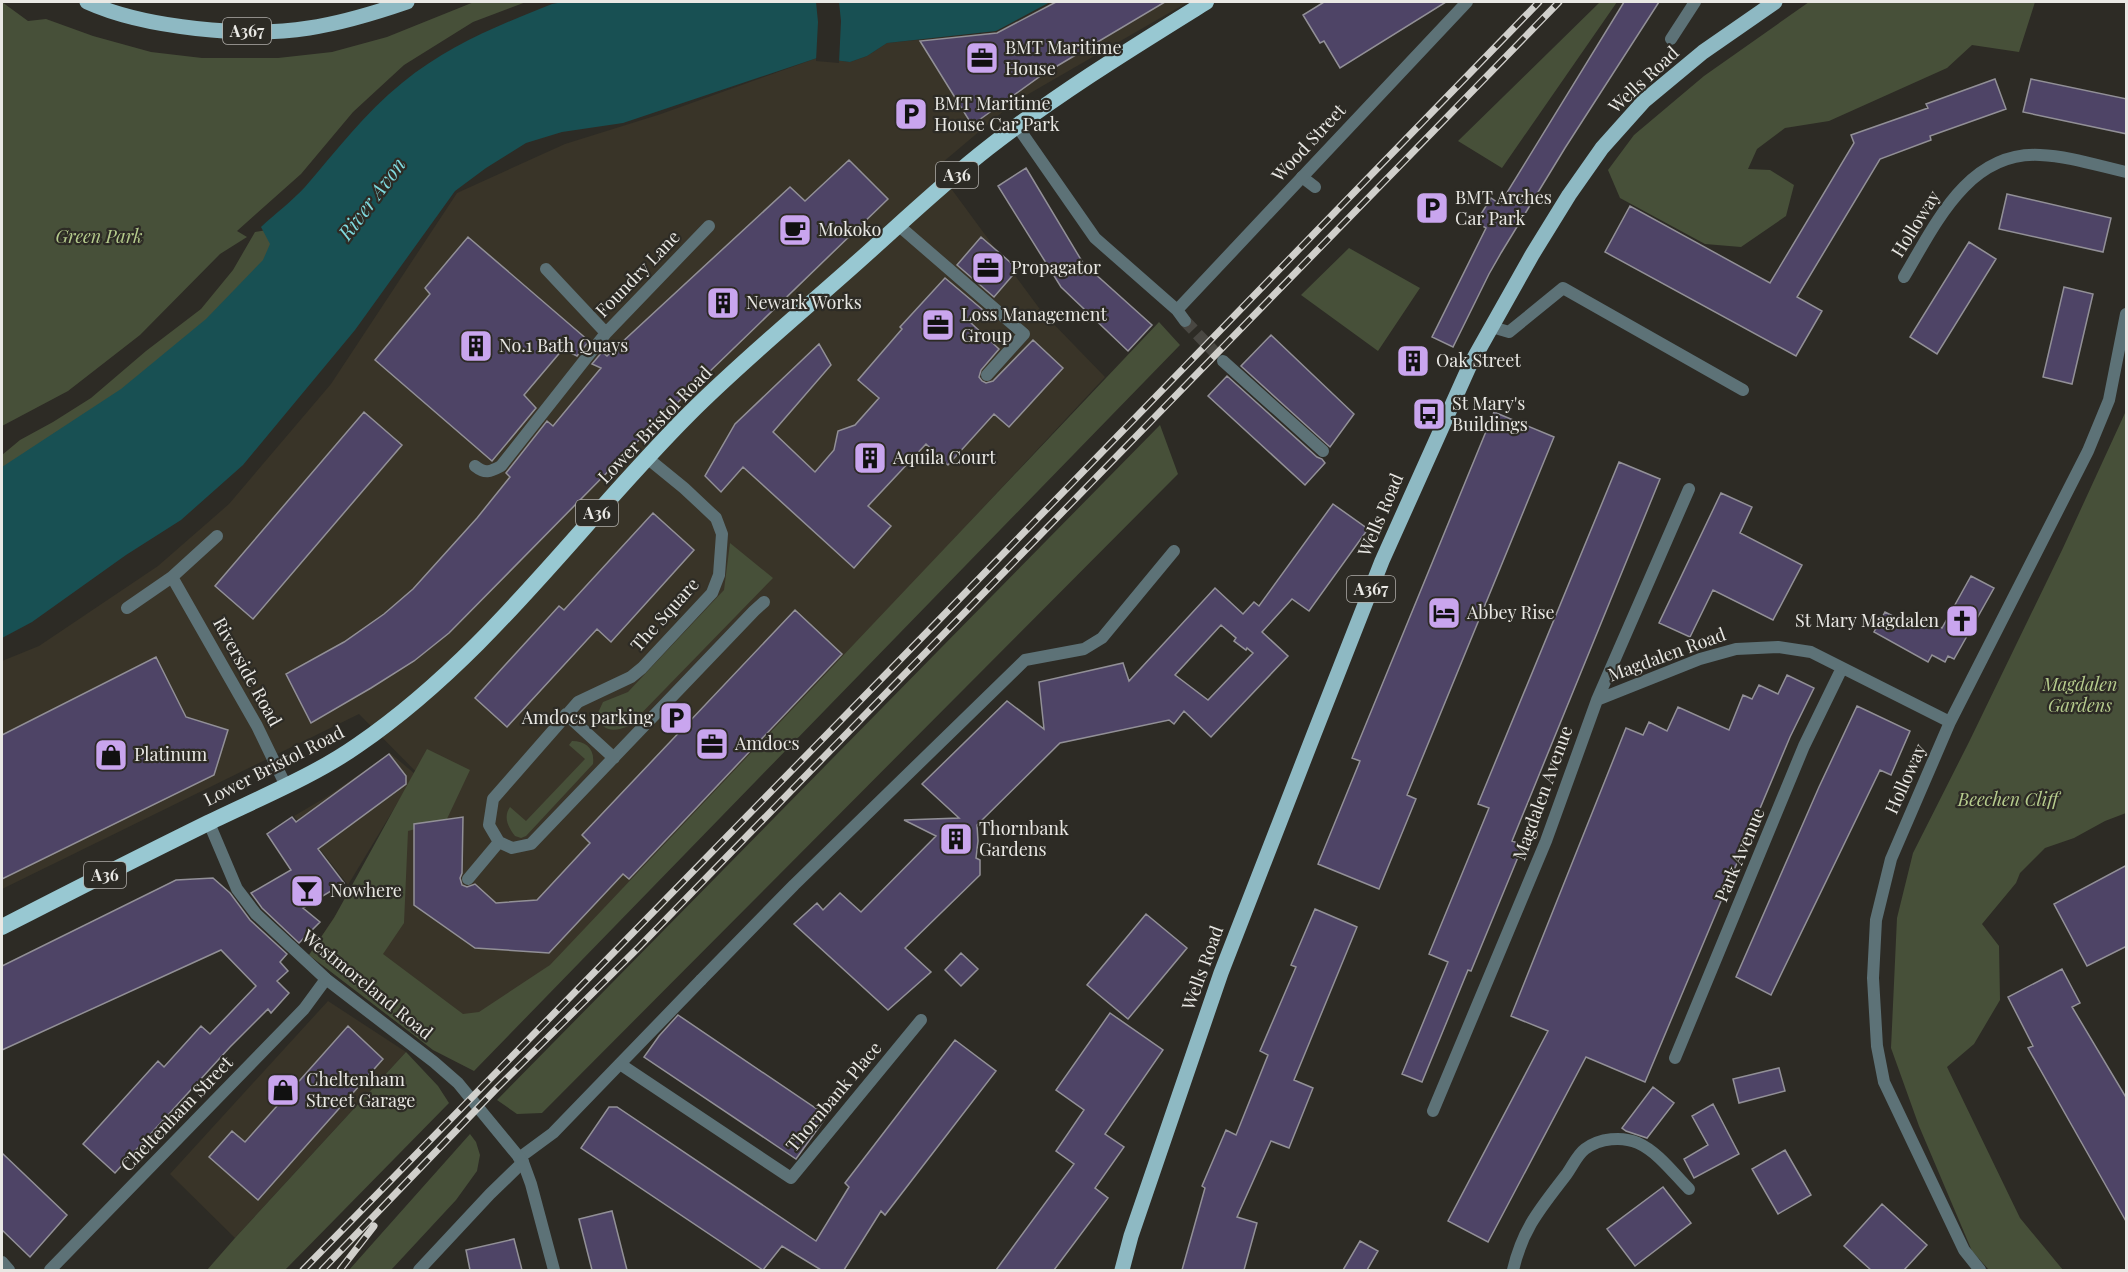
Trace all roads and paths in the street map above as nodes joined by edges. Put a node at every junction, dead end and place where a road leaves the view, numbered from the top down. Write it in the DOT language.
graph roads {
  1 [pos="87,2"];
  2 [pos="407,2"];
  3 [pos="1206,2"];
  4 [pos="1467,2"];
  5 [pos="1695,2"];
  6 [pos="1775,2"];
  7 [pos="1671,39"];
  8 [pos="1017,126"];
  9 [pos="2127,172"];
  10 [pos="1302,177"];
  11 [pos="1315,187"];
  12 [pos="898,225"];
  13 [pos="709,226"];
  14 [pos="546,269"];
  15 [pos="1904,277"];
  16 [pos="1177,310"];
  17 [pos="2127,314"];
  18 [pos="1185,321"];
  19 [pos="1492,327"];
  20 [pos="606,333"];
  21 [pos="1223,361"];
  22 [pos="987,375"];
  23 [pos="1743,390"];
  24 [pos="1323,451"];
  25 [pos="646,457"];
  26 [pos="475,466"];
  27 [pos="1689,489"];
  28 [pos="217,536"];
  29 [pos="1174,551"];
  30 [pos="172,577"];
  31 [pos="764,602"];
  32 [pos="127,608"];
  33 [pos="1842,668"];
  34 [pos="1596,700"];
  35 [pos="566,714"];
  36 [pos="1950,722"];
  37 [pos="614,758"];
  38 [pos="286,786"];
  39 [pos="209,823"];
  40 [pos="499,842"];
  41 [pos="468,879"];
  42 [pos="2,927"];
  43 [pos="326,979"];
  44 [pos="921,1020"];
  45 [pos="1675,1058"];
  46 [pos="620,1064"];
  47 [pos="1433,1112"];
  48 [pos="521,1160"];
  49 [pos="1689,1189"];
  50 [pos="2,1262"];
  51 [pos="9,1270"];
  52 [pos="50,1270"];
  53 [pos="419,1270"];
  54 [pos="554,1270"];
  55 [pos="1122,1270"];
  56 [pos="1513,1270"];
  57 [pos="1980,1270"];
  1 -- 2 [label="main road, A367"];
  3 -- 8 [label="highway, Lower Bristol Road / A36"];
  4 -- 10 [label="street, Wood Street"];
  5 -- 7 [label="street"];
  6 -- 19 [label="main road, Wells Road / A367"];
  8 -- 12 [label="highway, Lower Bristol Road / A36"];
  8 -- 16 [label="street"];
  9 -- 15 [label="street, Holloway"];
  10 -- 11 [label="street"];
  10 -- 16 [label="street, Wood Street"];
  12 -- 22 [label="street"];
  12 -- 25 [label="highway, Lower Bristol Road / A36"];
  13 -- 20 [label="street, Foundry Lane"];
  14 -- 20 [label="street"];
  16 -- 18 [label="street"];
  17 -- 36 [label="street, Holloway"];
  19 -- 23 [label="street"];
  19 -- 55 [label="main road, Wells Road / A367"];
  20 -- 26 [label="street, Foundry Lane"];
  21 -- 24 [label="street"];
  25 -- 35 [label="street, The Square"];
  25 -- 38 [label="highway, Lower Bristol Road / A36"];
  27 -- 34 [label="street, Magdalen Avenue"];
  28 -- 30 [label="street"];
  29 -- 46 [label="street"];
  30 -- 32 [label="street"];
  30 -- 38 [label="street, Riverside Road"];
  31 -- 37 [label="street"];
  33 -- 34 [label="street, Magdalen Road"];
  33 -- 36 [label="street, Magdalen Road"];
  33 -- 45 [label="street, Park Avenue"];
  34 -- 47 [label="street, Magdalen Avenue"];
  35 -- 37 [label="street"];
  35 -- 40 [label="street, The Square"];
  36 -- 57 [label="street, Holloway"];
  37 -- 40 [label="street"];
  38 -- 39 [label="highway, Lower Bristol Road / A36"];
  39 -- 42 [label="highway, Lower Bristol Road / A36"];
  39 -- 43 [label="street, Westmoreland Road"];
  40 -- 41 [label="street"];
  43 -- 48 [label="street, Westmoreland Road"];
  43 -- 52 [label="street, Cheltenham Street"];
  44 -- 46 [label="street, Thornbank Place"];
  46 -- 48 [label="street"];
  48 -- 53 [label="street"];
  48 -- 54 [label="street"];
  49 -- 56 [label="street"];
  50 -- 51 [label="street"];
}
